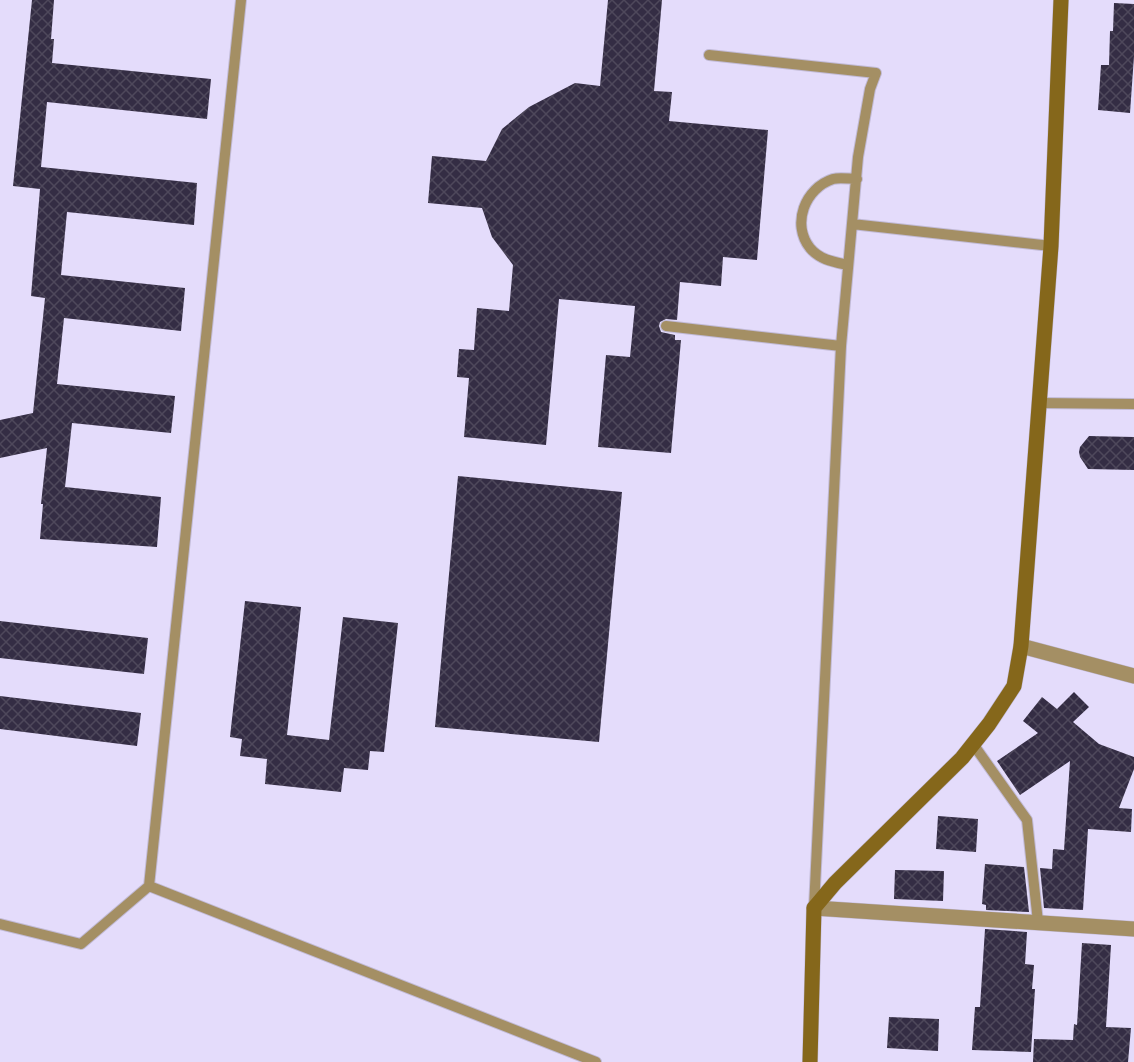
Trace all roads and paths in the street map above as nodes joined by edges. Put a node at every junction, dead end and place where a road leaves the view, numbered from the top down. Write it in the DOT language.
graph roads {
  1 [pos="241,0"];
  2 [pos="1061,0"];
  3 [pos="709,55"];
  4 [pos="856,179"];
  5 [pos="852,224"];
  6 [pos="1051,246"];
  7 [pos="849,265"];
  8 [pos="666,326"];
  9 [pos="841,346"];
  10 [pos="1039,403"];
  11 [pos="1134,404"];
  12 [pos="1021,646"];
  13 [pos="1134,676"];
  14 [pos="973,744"];
  15 [pos="149,886"];
  16 [pos="814,908"];
  17 [pos="1038,922"];
  18 [pos="0,924"];
  19 [pos="1134,929"];
  20 [pos="596,1062"];
  21 [pos="811,1062"];
  1 -- 15 [label="lane"];
  2 -- 6 [label="street"];
  3 -- 4 [label="lane"];
  4 -- 5 [label="lane"];
  4 -- 7 [label="lane"];
  5 -- 6 [label="lane"];
  5 -- 7 [label="lane"];
  6 -- 10 [label="street"];
  7 -- 9 [label="lane"];
  8 -- 9 [label="lane"];
  9 -- 16 [label="lane"];
  10 -- 11 [label="lane"];
  10 -- 12 [label="street"];
  12 -- 13 [label="street"];
  12 -- 14 [label="street"];
  14 -- 16 [label="street"];
  14 -- 17 [label="lane"];
  15 -- 18 [label="lane"];
  15 -- 20 [label="lane"];
  16 -- 17 [label="street"];
  16 -- 21 [label="street"];
  17 -- 19 [label="street"];
}
